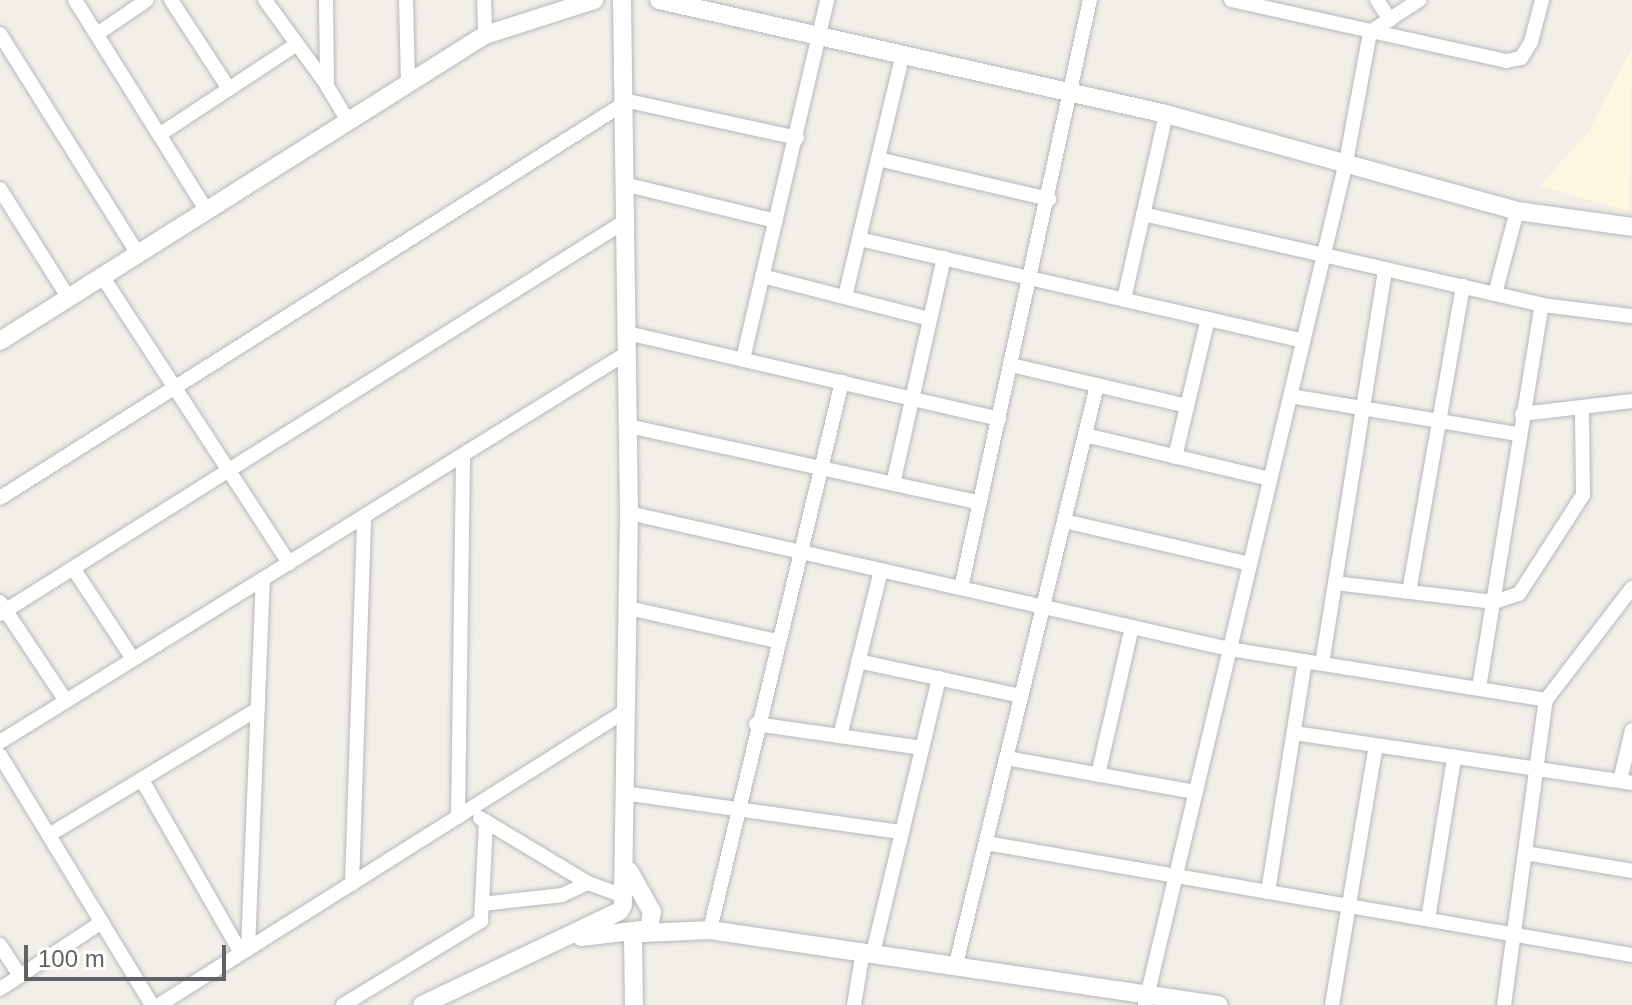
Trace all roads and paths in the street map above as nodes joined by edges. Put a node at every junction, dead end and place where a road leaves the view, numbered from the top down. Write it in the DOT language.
graph roads {
  1 [pos="75,0"];
  2 [pos="147,0"];
  3 [pos="171,0"];
  4 [pos="265,0"];
  5 [pos="326,0"];
  6 [pos="406,0"];
  7 [pos="484,0"];
  8 [pos="595,0"];
  9 [pos="622,0"];
  10 [pos="659,0"];
  11 [pos="827,0"];
  12 [pos="1090,0"];
  13 [pos="1377,0"];
  14 [pos="1419,0"];
  15 [pos="1542,0"];
  16 [pos="1239,1"];
  17 [pos="1390,20"];
  18 [pos="1370,32"];
  19 [pos="0,34"];
  20 [pos="97,34"];
  21 [pos="485,35"];
  22 [pos="819,36"];
  23 [pos="297,44"];
  24 [pos="903,54"];
  25 [pos="408,82"];
  26 [pos="327,86"];
  27 [pos="229,89"];
  28 [pos="1074,92"];
  29 [pos="628,101"];
  30 [pos="1166,114"];
  31 [pos="347,119"];
  32 [pos="159,135"];
  33 [pos="797,138"];
  34 [pos="878,159"];
  35 [pos="1346,162"];
  36 [pos="628,185"];
  37 [pos="0,189"];
  38 [pos="1049,199"];
  39 [pos="206,210"];
  40 [pos="1517,211"];
  41 [pos="1143,214"];
  42 [pos="627,220"];
  43 [pos="776,221"];
  44 [pos="1632,227"];
  45 [pos="859,239"];
  46 [pos="138,254"];
  47 [pos="1324,255"];
  48 [pos="944,258"];
  49 [pos="1385,269"];
  50 [pos="102,276"];
  51 [pos="762,276"];
  52 [pos="1031,278"];
  53 [pos="1463,286"];
  54 [pos="1495,294"];
  55 [pos="68,297"];
  56 [pos="845,297"];
  57 [pos="1124,299"];
  58 [pos="1542,305"];
  59 [pos="1632,316"];
  60 [pos="930,319"];
  61 [pos="1208,319"];
  62 [pos="627,333"];
  63 [pos="0,341"];
  64 [pos="1303,341"];
  65 [pos="627,353"];
  66 [pos="743,359"];
  67 [pos="1011,365"];
  68 [pos="842,382"];
  69 [pos="1097,385"];
  70 [pos="175,387"];
  71 [pos="1290,396"];
  72 [pos="912,399"];
  73 [pos="1632,401"];
  74 [pos="1187,406"];
  75 [pos="1582,407"];
  76 [pos="1362,408"];
  77 [pos="1522,414"];
  78 [pos="999,419"];
  79 [pos="1439,420"];
  80 [pos="628,426"];
  81 [pos="1518,434"];
  82 [pos="1085,435"];
  83 [pos="463,455"];
  84 [pos="1175,457"];
  85 [pos="820,468"];
  86 [pos="229,470"];
  87 [pos="1270,479"];
  88 [pos="893,484"];
  89 [pos="0,498"];
  90 [pos="980,503"];
  91 [pos="629,513"];
  92 [pos="364,516"];
  93 [pos="1064,521"];
  94 [pos="799,552"];
  95 [pos="289,563"];
  96 [pos="1250,564"];
  97 [pos="73,568"];
  98 [pos="881,570"];
  99 [pos="263,579"];
  100 [pos="1335,583"];
  101 [pos="961,588"];
  102 [pos="1632,588"];
  103 [pos="1409,592"];
  104 [pos="1494,602"];
  105 [pos="1043,607"];
  106 [pos="628,608"];
  107 [pos="2,609"];
  108 [pos="1132,627"];
  109 [pos="777,641"];
  110 [pos="1229,649"];
  111 [pos="133,659"];
  112 [pos="858,661"];
  113 [pos="1305,662"];
  114 [pos="1322,664"];
  115 [pos="939,678"];
  116 [pos="1479,688"];
  117 [pos="1021,696"];
  118 [pos="1546,700"];
  119 [pos="66,701"];
  120 [pos="258,709"];
  121 [pos="627,710"];
  122 [pos="756,724"];
  123 [pos="1632,730"];
  124 [pos="1294,733"];
  125 [pos="840,736"];
  126 [pos="0,742"];
  127 [pos="1376,746"];
  128 [pos="922,748"];
  129 [pos="0,755"];
  130 [pos="1006,758"];
  131 [pos="1454,759"];
  132 [pos="1536,771"];
  133 [pos="1098,775"];
  134 [pos="142,780"];
  135 [pos="1626,782"];
  136 [pos="1195,792"];
  137 [pos="623,793"];
  138 [pos="735,810"];
  139 [pos="463,814"];
  140 [pos="486,821"];
  141 [pos="902,832"];
  142 [pos="49,835"];
  143 [pos="986,843"];
  144 [pos="1525,853"];
  145 [pos="1632,871"];
  146 [pos="1175,876"];
  147 [pos="588,883"];
  148 [pos="352,884"];
  149 [pos="1268,892"];
  150 [pos="482,904"];
  151 [pos="631,905"];
  152 [pos="1348,905"];
  153 [pos="1428,919"];
  154 [pos="102,922"];
  155 [pos="688,928"];
  156 [pos="710,930"];
  157 [pos="635,933"];
  158 [pos="1514,934"];
  159 [pos="575,938"];
  160 [pos="0,945"];
  161 [pos="245,951"];
  162 [pos="868,952"];
  163 [pos="1632,955"];
  164 [pos="956,964"];
  165 [pos="20,976"];
  166 [pos="0,989"];
  167 [pos="1146,1000"];
  168 [pos="152,1005"];
  169 [pos="159,1005"];
  170 [pos="343,1005"];
  171 [pos="422,1005"];
  172 [pos="634,1005"];
  173 [pos="854,1005"];
  174 [pos="1218,1005"];
  175 [pos="1332,1005"];
  176 [pos="1504,1005"];
  1 -- 20 [label="street"];
  2 -- 20 [label="street"];
  3 -- 27 [label="street"];
  4 -- 23 [label="street"];
  5 -- 26 [label="street"];
  6 -- 25 [label="street"];
  7 -- 21 [label="street"];
  8 -- 21 [label="main road"];
  9 -- 29 [label="main road"];
  10 -- 22 [label="main road"];
  11 -- 22 [label="street"];
  12 -- 28 [label="street"];
  13 -- 17 [label="street"];
  14 -- 17 [label="street"];
  15 -- 18 [label="street"];
  16 -- 18 [label="street"];
  17 -- 18 [label="street"];
  18 -- 35 [label="street"];
  19 -- 46 [label="street"];
  20 -- 32 [label="street"];
  21 -- 25 [label="main road"];
  22 -- 24 [label="main road"];
  22 -- 33 [label="street"];
  23 -- 26 [label="street"];
  23 -- 27 [label="street"];
  24 -- 28 [label="main road"];
  24 -- 34 [label="street"];
  25 -- 31 [label="main road"];
  26 -- 31 [label="street"];
  27 -- 32 [label="street"];
  28 -- 30 [label="main road"];
  28 -- 38 [label="street"];
  29 -- 33 [label="street"];
  29 -- 36 [label="main road"];
  29 -- 70 [label="street"];
  30 -- 35 [label="main road"];
  30 -- 41 [label="street"];
  31 -- 39 [label="main road"];
  32 -- 39 [label="street"];
  33 -- 43 [label="street"];
  34 -- 38 [label="street"];
  34 -- 45 [label="street"];
  35 -- 40 [label="main road"];
  35 -- 47 [label="street"];
  36 -- 42 [label="main road"];
  36 -- 43 [label="street"];
  37 -- 55 [label="street"];
  38 -- 52 [label="street"];
  39 -- 46 [label="main road"];
  40 -- 44 [label="main road"];
  40 -- 54 [label="street"];
  41 -- 47 [label="street"];
  41 -- 57 [label="street"];
  42 -- 62 [label="main road"];
  42 -- 86 [label="street"];
  43 -- 51 [label="street"];
  45 -- 48 [label="street"];
  45 -- 56 [label="street"];
  46 -- 50 [label="main road"];
  47 -- 49 [label="street"];
  47 -- 64 [label="street"];
  48 -- 52 [label="street"];
  48 -- 60 [label="street"];
  49 -- 53 [label="street"];
  49 -- 76 [label="street"];
  50 -- 55 [label="main road"];
  50 -- 70 [label="street"];
  51 -- 56 [label="street"];
  51 -- 66 [label="street"];
  52 -- 57 [label="street"];
  52 -- 67 [label="street"];
  53 -- 54 [label="street"];
  53 -- 79 [label="street"];
  54 -- 58 [label="street"];
  55 -- 63 [label="main road"];
  56 -- 60 [label="street"];
  57 -- 61 [label="street"];
  58 -- 59 [label="street"];
  58 -- 77 [label="street"];
  60 -- 72 [label="street"];
  61 -- 64 [label="street"];
  61 -- 74 [label="street"];
  62 -- 65 [label="main road"];
  62 -- 66 [label="street"];
  64 -- 71 [label="street"];
  65 -- 80 [label="main road"];
  65 -- 83 [label="street"];
  66 -- 68 [label="street"];
  67 -- 69 [label="street"];
  67 -- 78 [label="street"];
  68 -- 72 [label="street"];
  68 -- 85 [label="street"];
  69 -- 74 [label="street"];
  69 -- 82 [label="street"];
  70 -- 86 [label="street"];
  70 -- 89 [label="street"];
  71 -- 76 [label="street"];
  71 -- 87 [label="street"];
  72 -- 78 [label="street"];
  72 -- 88 [label="street"];
  73 -- 75 [label="street"];
  74 -- 84 [label="street"];
  75 -- 77 [label="street"];
  75 -- 104 [label="street"];
  76 -- 79 [label="street"];
  76 -- 100 [label="street"];
  77 -- 81 [label="street"];
  78 -- 90 [label="street"];
  79 -- 81 [label="street"];
  79 -- 103 [label="street"];
  80 -- 85 [label="street"];
  80 -- 91 [label="main road"];
  81 -- 104 [label="street"];
  82 -- 84 [label="street"];
  82 -- 93 [label="street"];
  83 -- 92 [label="street"];
  83 -- 139 [label="street"];
  84 -- 87 [label="street"];
  85 -- 88 [label="street"];
  85 -- 94 [label="street"];
  86 -- 95 [label="street"];
  86 -- 97 [label="street"];
  87 -- 96 [label="street"];
  88 -- 90 [label="street"];
  90 -- 101 [label="street"];
  91 -- 94 [label="street"];
  91 -- 106 [label="main road"];
  92 -- 95 [label="street"];
  92 -- 148 [label="street"];
  93 -- 96 [label="street"];
  93 -- 105 [label="street"];
  94 -- 98 [label="street"];
  94 -- 109 [label="street"];
  95 -- 99 [label="street"];
  96 -- 110 [label="street"];
  97 -- 107 [label="street"];
  97 -- 111 [label="street"];
  98 -- 101 [label="street"];
  98 -- 112 [label="street"];
  99 -- 111 [label="street"];
  99 -- 120 [label="street"];
  100 -- 103 [label="street"];
  100 -- 114 [label="street"];
  101 -- 105 [label="street"];
  102 -- 118 [label="street"];
  103 -- 104 [label="street"];
  104 -- 116 [label="street"];
  105 -- 108 [label="street"];
  105 -- 117 [label="street"];
  106 -- 109 [label="street"];
  106 -- 121 [label="main road"];
  107 -- 119 [label="street"];
  108 -- 110 [label="street"];
  108 -- 133 [label="street"];
  109 -- 122 [label="street"];
  110 -- 113 [label="street"];
  110 -- 136 [label="street"];
  111 -- 119 [label="street"];
  112 -- 115 [label="street"];
  112 -- 125 [label="street"];
  113 -- 114 [label="street"];
  113 -- 124 [label="street"];
  114 -- 116 [label="street"];
  115 -- 117 [label="street"];
  115 -- 128 [label="street"];
  116 -- 118 [label="street"];
  117 -- 130 [label="street"];
  118 -- 132 [label="street"];
  119 -- 126 [label="street"];
  120 -- 134 [label="street"];
  120 -- 161 [label="street"];
  121 -- 137 [label="main road"];
  121 -- 139 [label="street"];
  122 -- 125 [label="street"];
  122 -- 138 [label="street"];
  123 -- 135 [label="street"];
  124 -- 127 [label="street"];
  124 -- 149 [label="street"];
  125 -- 128 [label="street"];
  127 -- 131 [label="street"];
  127 -- 152 [label="street"];
  128 -- 141 [label="street"];
  129 -- 142 [label="street"];
  130 -- 133 [label="street"];
  130 -- 143 [label="street"];
  131 -- 132 [label="street"];
  131 -- 153 [label="street"];
  132 -- 135 [label="street"];
  132 -- 144 [label="street"];
  133 -- 136 [label="street"];
  134 -- 142 [label="street"];
  134 -- 161 [label="street"];
  136 -- 146 [label="street"];
  137 -- 138 [label="street"];
  137 -- 151 [label="main road"];
  138 -- 141 [label="street"];
  138 -- 156 [label="street"];
  139 -- 140 [label="street"];
  139 -- 148 [label="street"];
  140 -- 147 [label="street"];
  140 -- 150 [label="street"];
  141 -- 162 [label="street"];
  142 -- 154 [label="street"];
  143 -- 146 [label="street"];
  143 -- 164 [label="street"];
  144 -- 145 [label="street"];
  144 -- 158 [label="street"];
  146 -- 149 [label="street"];
  146 -- 167 [label="street"];
  147 -- 150 [label="street"];
  147 -- 151 [label="street"];
  148 -- 161 [label="street"];
  149 -- 152 [label="street"];
  150 -- 170 [label="street"];
  151 -- 155 [label="main road"];
  151 -- 157 [label="main road"];
  151 -- 157 [label="main road"];
  151 -- 159 [label="main road"];
  152 -- 153 [label="street"];
  152 -- 175 [label="street"];
  153 -- 158 [label="street"];
  154 -- 165 [label="street"];
  154 -- 168 [label="street"];
  155 -- 156 [label="main road"];
  155 -- 157 [label="main road"];
  156 -- 162 [label="main road"];
  157 -- 159 [label="main road"];
  157 -- 172 [label="main road"];
  158 -- 163 [label="street"];
  158 -- 176 [label="street"];
  159 -- 171 [label="main road"];
  160 -- 165 [label="street"];
  161 -- 169 [label="street"];
  162 -- 164 [label="main road"];
  162 -- 173 [label="street"];
  164 -- 167 [label="main road"];
  165 -- 166 [label="street"];
  167 -- 174 [label="main road"];
}
